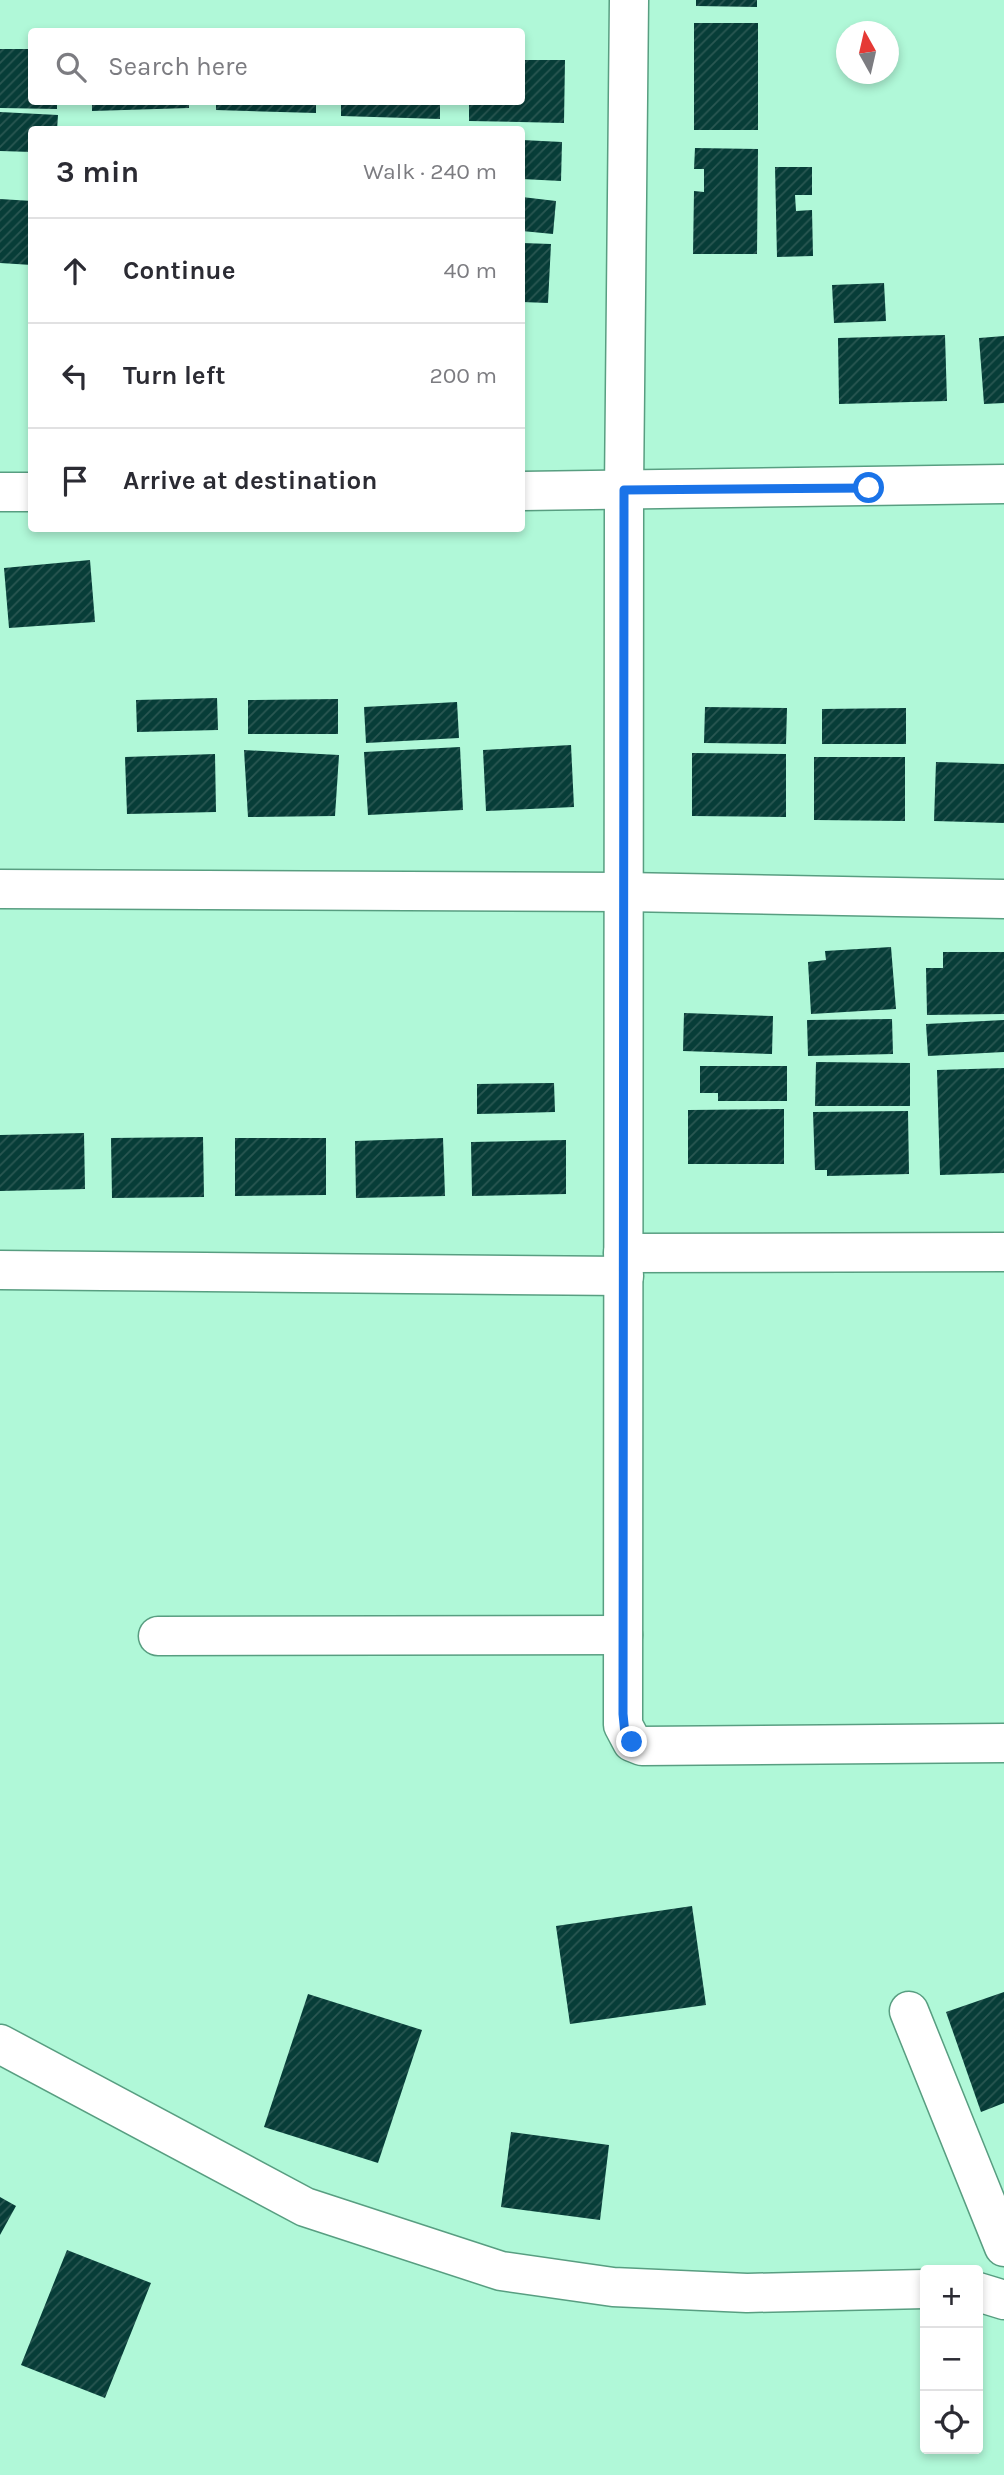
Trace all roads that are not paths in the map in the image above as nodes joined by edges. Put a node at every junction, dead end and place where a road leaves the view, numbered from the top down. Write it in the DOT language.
graph roads {
  1 [pos="629,0"];
  2 [pos="1004,484"];
  3 [pos="624,490"];
  4 [pos="525,491"];
  5 [pos="0,492"];
  6 [pos="28,492"];
  7 [pos="0,889"];
  8 [pos="624,892"];
  9 [pos="1004,899"];
  10 [pos="1004,1252"];
  11 [pos="624,1264"];
  12 [pos="0,1270"];
  13 [pos="623,1635"];
  14 [pos="159,1636"];
  15 [pos="1004,1744"];
  16 [pos="909,2011"];
  17 [pos="0,2044"];
  18 [pos="1004,2247"];
  19 [pos="920,2289"];
  20 [pos="983,2294"];
  21 [pos="1004,2300"];
  1 -- 3 [label="street"];
  2 -- 3 [label="street"];
  3 -- 4 [label="street"];
  3 -- 8 [label="street"];
  5 -- 6 [label="street"];
  7 -- 8 [label="street"];
  8 -- 9 [label="street"];
  8 -- 11 [label="street"];
  10 -- 11 [label="street"];
  11 -- 12 [label="street"];
  11 -- 13 [label="street"];
  13 -- 14 [label="street"];
  13 -- 15 [label="street"];
  16 -- 18 [label="street"];
  17 -- 19 [label="street"];
  20 -- 21 [label="street"];
}
